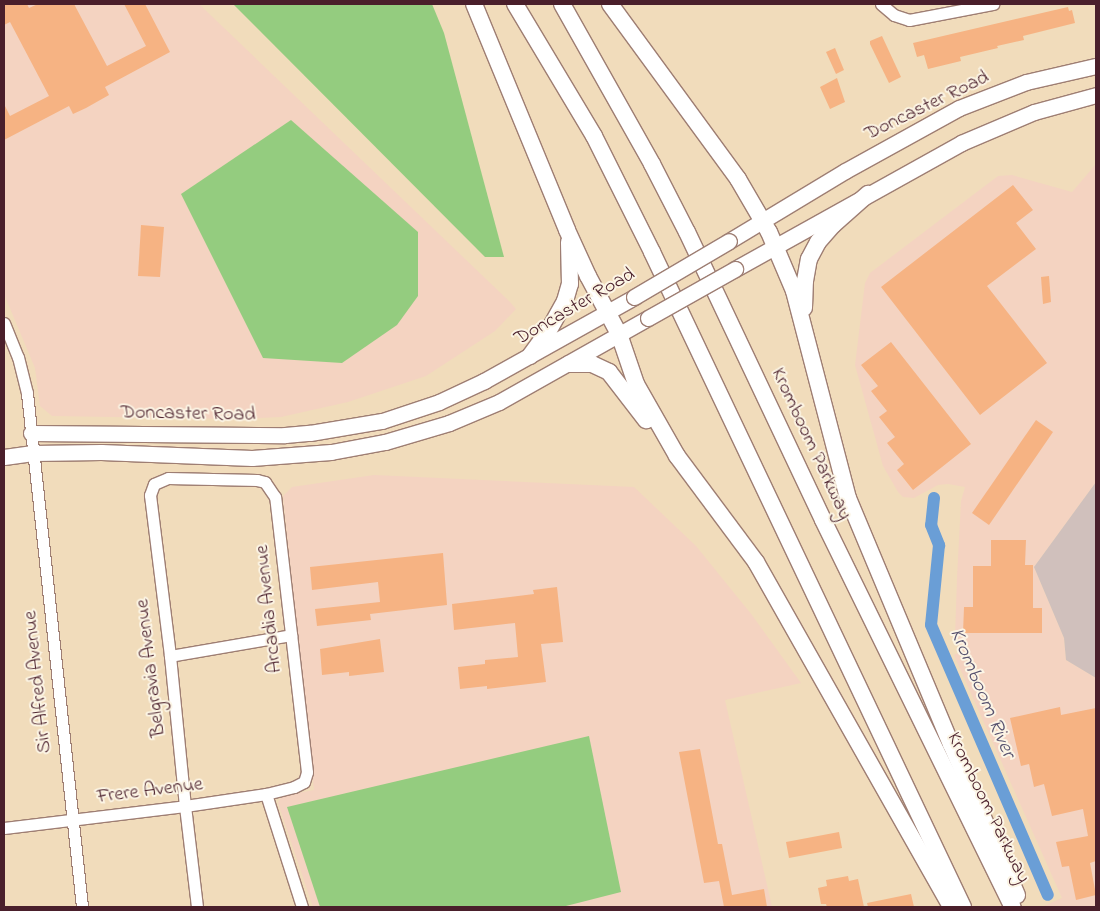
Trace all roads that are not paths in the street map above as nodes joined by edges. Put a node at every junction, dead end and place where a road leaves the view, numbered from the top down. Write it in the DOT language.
graph roads {
  1 [pos="474,4"];
  2 [pos="515,4"];
  3 [pos="562,4"];
  4 [pos="610,4"];
  5 [pos="881,4"];
  6 [pos="993,4"];
  7 [pos="1096,66"];
  8 [pos="1096,95"];
  9 [pos="868,194"];
  10 [pos="763,220"];
  11 [pos="567,230"];
  12 [pos="775,246"];
  13 [pos="607,312"];
  14 [pos="4,323"];
  15 [pos="804,331"];
  16 [pos="619,334"];
  17 [pos="530,356"];
  18 [pos="569,364"];
  19 [pos="31,433"];
  20 [pos="33,453"];
  21 [pos="677,456"];
  22 [pos="4,457"];
  23 [pos="211,479"];
  24 [pos="291,635"];
  25 [pos="170,656"];
  26 [pos="299,786"];
  27 [pos="266,794"];
  28 [pos="185,806"];
  29 [pos="72,819"];
  30 [pos="4,828"];
  31 [pos="82,907"];
  32 [pos="197,907"];
  33 [pos="302,907"];
  34 [pos="951,907"];
  35 [pos="963,907"];
  36 [pos="1013,907"];
  37 [pos="1022,907"];
  1 -- 11 [label="highway"];
  2 -- 35 [label="highway"];
  3 -- 36 [label="highway, Kromboom Parkway"];
  4 -- 10 [label="highway"];
  5 -- 6 [label="street"];
  7 -- 10 [label="main road, Doncaster Road"];
  8 -- 9 [label="main road, Doncaster Road"];
  9 -- 12 [label="main road, Doncaster Road"];
  9 -- 15 [label="highway"];
  10 -- 12 [label="highway"];
  10 -- 13 [label="main road, Doncaster Road, bridge"];
  11 -- 13 [label="highway"];
  11 -- 17 [label="highway"];
  12 -- 15 [label="highway"];
  12 -- 16 [label="main road, Doncaster Road, bridge"];
  13 -- 16 [label="highway"];
  13 -- 17 [label="main road, Doncaster Road"];
  14 -- 19 [label="street, Sir Alfred Avenue"];
  15 -- 37 [label="highway"];
  16 -- 18 [label="main road, Doncaster Road"];
  16 -- 21 [label="highway"];
  17 -- 19 [label="main road, Doncaster Road"];
  18 -- 20 [label="main road, Doncaster Road"];
  18 -- 21 [label="highway"];
  19 -- 20 [label="street, Sir Alfred Avenue"];
  20 -- 22 [label="main road, Doncaster Road"];
  20 -- 29 [label="street, Sir Alfred Avenue"];
  21 -- 34 [label="highway"];
  23 -- 24 [label="street, Arcadia Avenue"];
  23 -- 25 [label="street, Belgravia Avenue"];
  24 -- 25 [label="street"];
  24 -- 26 [label="street, Arcadia Avenue"];
  25 -- 28 [label="street, Belgravia Avenue"];
  26 -- 27 [label="street, Frere Avenue"];
  27 -- 28 [label="street, Frere Avenue"];
  27 -- 33 [label="street"];
  28 -- 29 [label="street, Frere Avenue"];
  28 -- 32 [label="street, Belgravia Avenue"];
  29 -- 30 [label="street, Frere Avenue"];
  29 -- 31 [label="street, Sir Alfred Avenue"];
}
